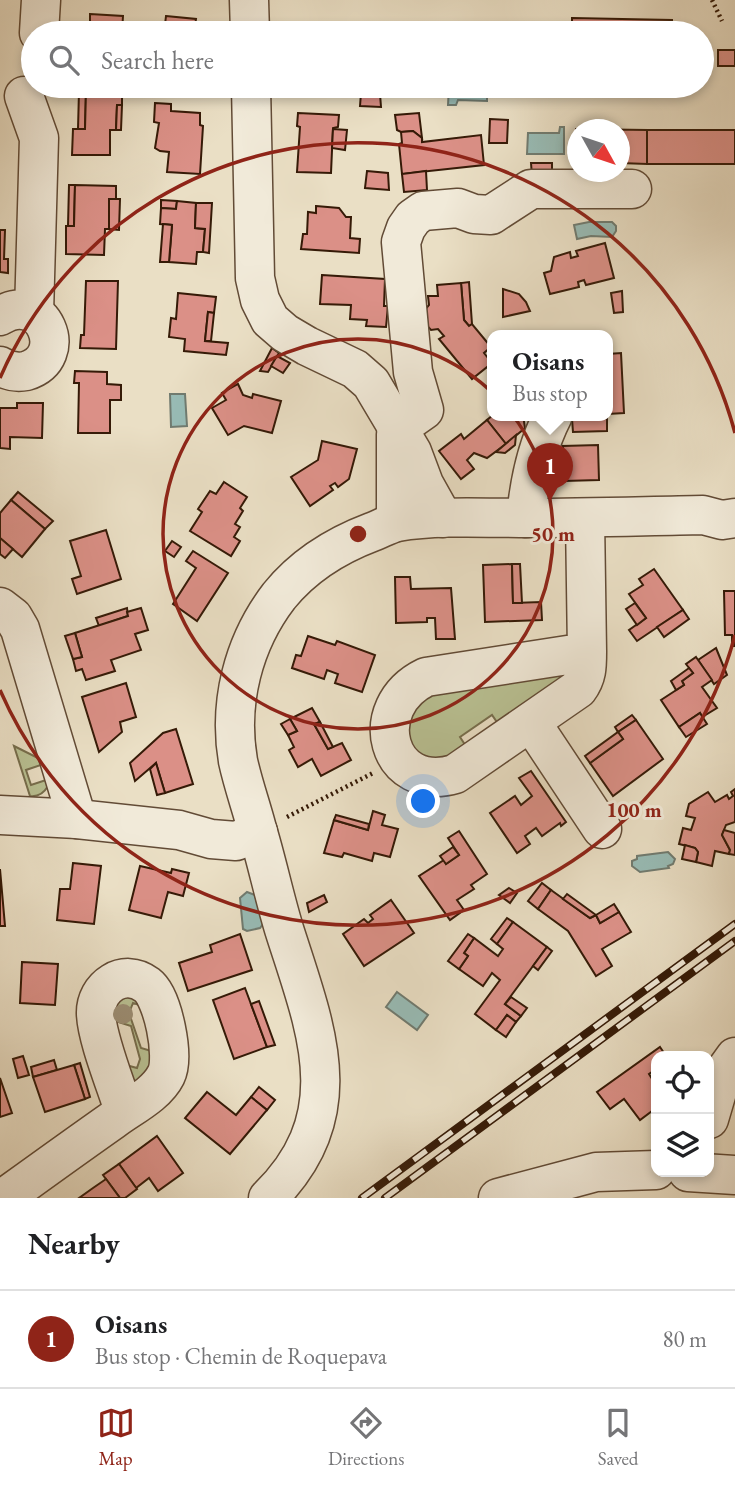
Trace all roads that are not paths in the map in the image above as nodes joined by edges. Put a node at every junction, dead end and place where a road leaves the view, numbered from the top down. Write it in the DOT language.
graph roads {
  1 [pos="41,0"];
  2 [pos="249,0"];
  3 [pos="40,21"];
  4 [pos="250,21"];
  5 [pos="19,96"];
  6 [pos="251,98"];
  7 [pos="632,188"];
  8 [pos="17,314"];
  9 [pos="0,366"];
  10 [pos="550,421"];
  11 [pos="397,429"];
  12 [pos="735,492"];
  13 [pos="719,517"];
  14 [pos="443,518"];
  15 [pos="526,518"];
  16 [pos="585,518"];
  17 [pos="396,523"];
  18 [pos="0,607"];
  19 [pos="587,652"];
  20 [pos="531,722"];
  21 [pos="246,794"];
  22 [pos="0,814"];
  23 [pos="78,819"];
  24 [pos="603,829"];
  25 [pos="179,830"];
  26 [pos="258,832"];
  27 [pos="735,1057"];
  28 [pos="124,1111"];
  29 [pos="710,1114"];
  30 [pos="651,1170"];
  31 [pos="714,1174"];
  32 [pos="735,1175"];
  33 [pos="688,1177"];
  34 [pos="4,1198"];
  35 [pos="268,1198"];
  36 [pos="288,1198"];
  37 [pos="498,1198"];
  38 [pos="678,1198"];
  1 -- 3 [label="street"];
  2 -- 4 [label="street"];
  5 -- 8 [label="street"];
  6 -- 11 [label="street"];
  7 -- 11 [label="street"];
  8 -- 9 [label="street"];
  10 -- 15 [label="street"];
  11 -- 14 [label="street"];
  11 -- 17 [label="street"];
  12 -- 13 [label="street"];
  13 -- 16 [label="street"];
  14 -- 15 [label="street"];
  14 -- 17 [label="street"];
  15 -- 16 [label="street"];
  16 -- 19 [label="street"];
  17 -- 21 [label="street"];
  18 -- 23 [label="street"];
  19 -- 20 [label="street"];
  19 -- 20 [label="street"];
  20 -- 24 [label="street"];
  21 -- 25 [label="street"];
  21 -- 26 [label="street"];
  22 -- 23 [label="street"];
  23 -- 25 [label="street"];
  25 -- 26 [label="street"];
  26 -- 35 [label="street"];
  26 -- 36 [label="street"];
  27 -- 29 [label="street"];
  28 -- 34 [label="street"];
  30 -- 37 [label="street"];
  31 -- 32 [label="street"];
  33 -- 38 [label="street"];
}
